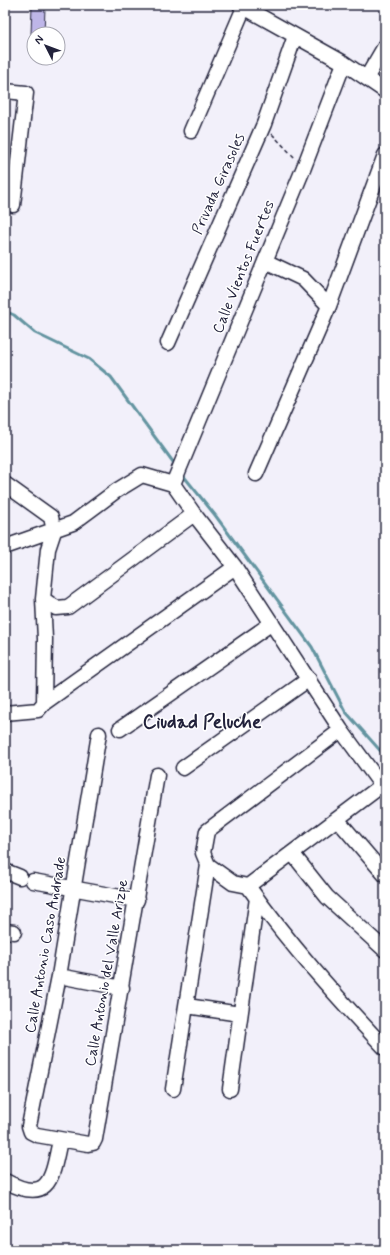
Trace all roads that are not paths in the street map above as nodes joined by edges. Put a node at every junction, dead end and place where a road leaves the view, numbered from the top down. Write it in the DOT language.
graph roads {
  1 [pos="243,6"];
  2 [pos="296,36"];
  3 [pos="385,46"];
  4 [pos="344,63"];
  5 [pos="367,77"];
  6 [pos="5,91"];
  7 [pos="385,91"];
  8 [pos="191,131"];
  9 [pos="385,155"];
  10 [pos="13,205"];
  11 [pos="265,261"];
  12 [pos="329,306"];
  13 [pos="168,343"];
  14 [pos="177,474"];
  15 [pos="256,474"];
  16 [pos="5,484"];
  17 [pos="194,514"];
  18 [pos="54,531"];
  19 [pos="5,547"];
  20 [pos="235,567"];
  21 [pos="43,599"];
  22 [pos="272,623"];
  23 [pos="309,679"];
  24 [pos="44,703"];
  25 [pos="5,713"];
  26 [pos="120,729"];
  27 [pos="341,730"];
  28 [pos="99,734"];
  29 [pos="183,768"];
  30 [pos="157,775"];
  31 [pos="383,788"];
  32 [pos="337,819"];
  33 [pos="292,853"];
  34 [pos="208,865"];
  35 [pos="5,871"];
  36 [pos="385,875"];
  37 [pos="248,886"];
  38 [pos="73,889"];
  39 [pos="257,898"];
  40 [pos="137,900"];
  41 [pos="385,950"];
  42 [pos="59,976"];
  43 [pos="122,988"];
  44 [pos="187,1006"];
  45 [pos="240,1014"];
  46 [pos="385,1048"];
  47 [pos="173,1089"];
  48 [pos="230,1089"];
  49 [pos="60,1140"];
  50 [pos="5,1181"];
  1 -- 2 [label="street"];
  1 -- 8 [label="street"];
  2 -- 4 [label="street"];
  2 -- 13 [label="street, Privada Girasoles"];
  3 -- 5 [label="street"];
  4 -- 5 [label="street"];
  4 -- 11 [label="street, Calle Vientos Fuertes"];
  5 -- 7 [label="street"];
  6 -- 10 [label="street"];
  9 -- 12 [label="street"];
  11 -- 12 [label="street"];
  11 -- 14 [label="street, Calle Vientos Fuertes"];
  12 -- 15 [label="street"];
  14 -- 17 [label="street"];
  14 -- 18 [label="street"];
  16 -- 18 [label="street"];
  17 -- 20 [label="street"];
  17 -- 21 [label="street"];
  18 -- 19 [label="street"];
  18 -- 21 [label="street"];
  20 -- 22 [label="street"];
  20 -- 24 [label="street"];
  21 -- 24 [label="street"];
  22 -- 23 [label="street"];
  22 -- 26 [label="street"];
  23 -- 27 [label="street"];
  23 -- 29 [label="street"];
  24 -- 25 [label="street"];
  27 -- 31 [label="street"];
  27 -- 34 [label="street"];
  28 -- 38 [label="street, Calle Antonio Caso Andrade"];
  30 -- 40 [label="street, Calle Antonio del Valle Arizpe"];
  31 -- 32 [label="street"];
  32 -- 33 [label="street"];
  32 -- 36 [label="street"];
  33 -- 37 [label="street"];
  33 -- 41 [label="street"];
  34 -- 37 [label="street"];
  34 -- 44 [label="street"];
  35 -- 38 [label="street"];
  37 -- 39 [label="street"];
  38 -- 40 [label="street"];
  38 -- 42 [label="street, Calle Antonio Caso Andrade"];
  39 -- 45 [label="street"];
  39 -- 46 [label="street"];
  40 -- 43 [label="street, Calle Antonio del Valle Arizpe"];
  42 -- 43 [label="street"];
  42 -- 49 [label="street, Calle Antonio Caso Andrade"];
  43 -- 49 [label="street, Calle Antonio del Valle Arizpe"];
  44 -- 45 [label="street"];
  44 -- 47 [label="street"];
  45 -- 48 [label="street"];
  49 -- 50 [label="street"];
}
